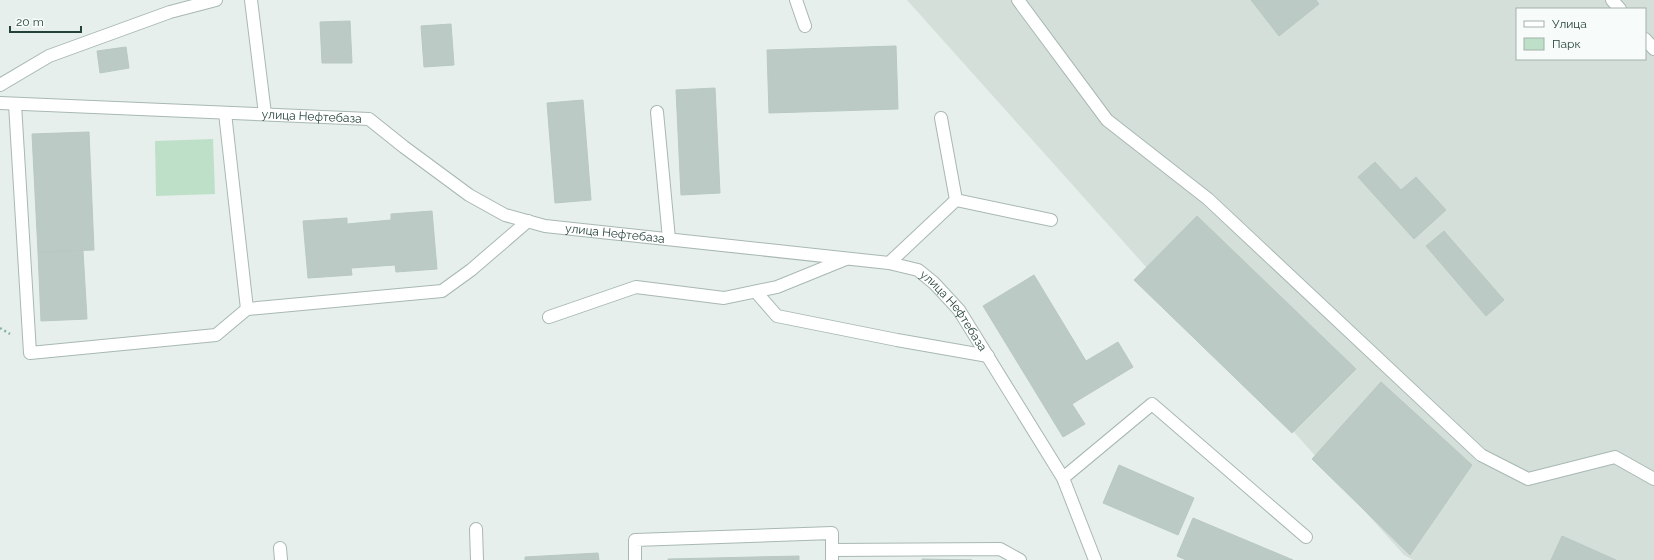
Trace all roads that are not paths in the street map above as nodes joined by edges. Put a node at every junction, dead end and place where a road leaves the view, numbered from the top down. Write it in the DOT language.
graph roads {
  1 [pos="216,0"];
  2 [pos="251,0"];
  3 [pos="796,0"];
  4 [pos="1018,0"];
  5 [pos="1612,0"];
  6 [pos="1619,8"];
  7 [pos="805,26"];
  8 [pos="1646,40"];
  9 [pos="1654,49"];
  10 [pos="0,84"];
  11 [pos="0,103"];
  12 [pos="15,104"];
  13 [pos="657,112"];
  14 [pos="225,113"];
  15 [pos="265,114"];
  16 [pos="941,118"];
  17 [pos="956,200"];
  18 [pos="1051,220"];
  19 [pos="528,221"];
  20 [pos="669,239"];
  21 [pos="848,258"];
  22 [pos="889,263"];
  23 [pos="756,292"];
  24 [pos="246,309"];
  25 [pos="549,317"];
  26 [pos="988,356"];
  27 [pos="1063,478"];
  28 [pos="1654,478"];
  29 [pos="476,529"];
  30 [pos="1306,538"];
  31 [pos="832,555"];
  32 [pos="477,560"];
  33 [pos="635,560"];
  34 [pos="1020,560"];
  35 [pos="1095,560"];
  1 -- 10 [label="street"];
  2 -- 15 [label="street"];
  3 -- 7 [label="street"];
  4 -- 28 [label="street"];
  5 -- 6 [label="street"];
  8 -- 9 [label="street"];
  11 -- 12 [label="street, улица Нефтебаза"];
  12 -- 14 [label="street, улица Нефтебаза"];
  12 -- 24 [label="street"];
  13 -- 20 [label="street"];
  14 -- 15 [label="street, улица Нефтебаза"];
  14 -- 24 [label="street"];
  15 -- 19 [label="street, улица Нефтебаза"];
  16 -- 17 [label="street"];
  17 -- 18 [label="street"];
  17 -- 22 [label="street"];
  19 -- 20 [label="street, улица Нефтебаза"];
  19 -- 24 [label="street"];
  20 -- 21 [label="street, улица Нефтебаза"];
  21 -- 22 [label="street, улица Нефтебаза"];
  21 -- 23 [label="street"];
  22 -- 26 [label="street, улица Нефтебаза"];
  23 -- 25 [label="street"];
  23 -- 26 [label="street"];
  26 -- 27 [label="street, улица Нефтебаза"];
  27 -- 30 [label="street"];
  27 -- 35 [label="street, улица Нефтебаза"];
  29 -- 32 [label="street"];
  31 -- 33 [label="street"];
  31 -- 34 [label="street"];
}
